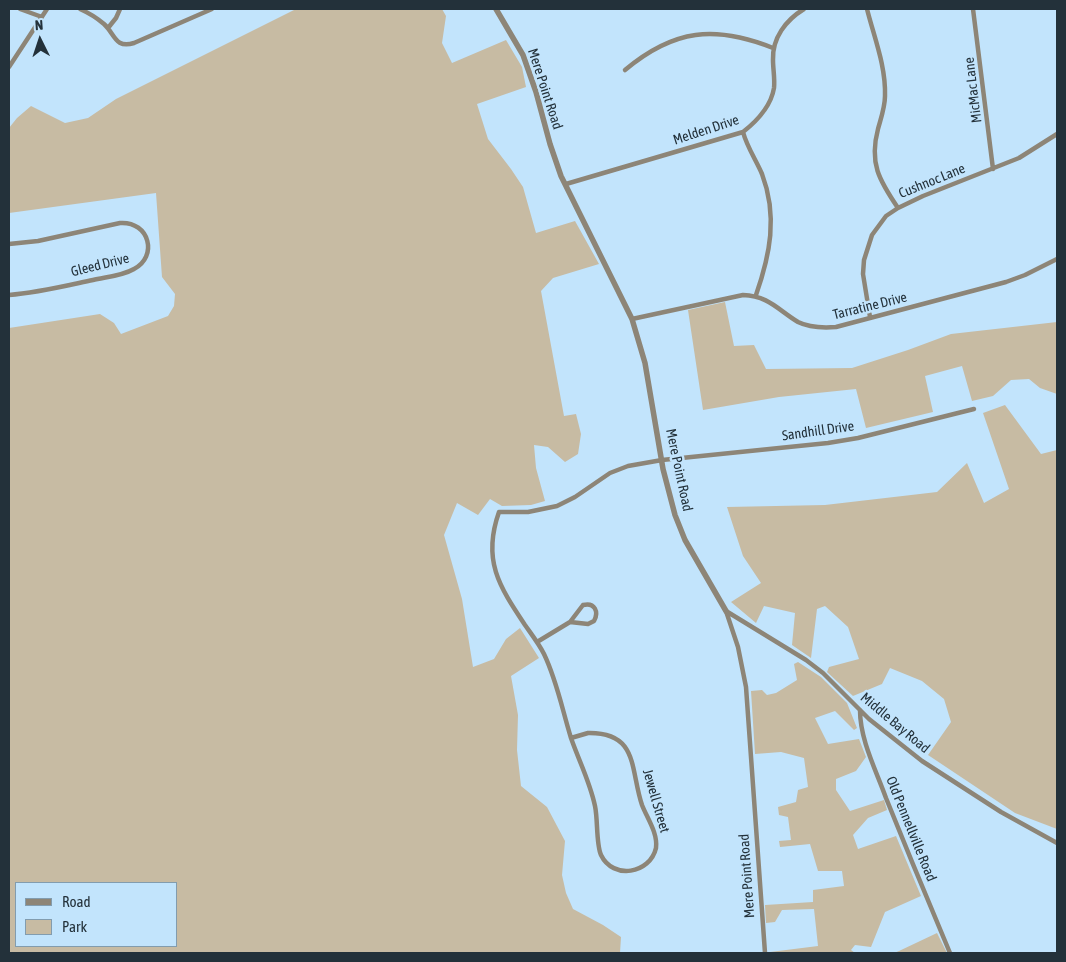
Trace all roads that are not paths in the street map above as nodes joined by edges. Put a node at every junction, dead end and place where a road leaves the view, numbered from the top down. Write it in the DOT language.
graph roads {
  1 [pos="20,9"];
  2 [pos="47,9"];
  3 [pos="80,9"];
  4 [pos="120,9"];
  5 [pos="212,9"];
  6 [pos="496,9"];
  7 [pos="804,9"];
  8 [pos="867,9"];
  9 [pos="973,9"];
  10 [pos="42,17"];
  11 [pos="108,28"];
  12 [pos="773,48"];
  13 [pos="9,67"];
  14 [pos="625,70"];
  15 [pos="743,132"];
  16 [pos="1057,134"];
  17 [pos="993,169"];
  18 [pos="566,184"];
  19 [pos="898,208"];
  20 [pos="9,244"];
  21 [pos="1057,259"];
  22 [pos="9,294"];
  23 [pos="756,296"];
  24 [pos="870,318"];
  25 [pos="632,319"];
  26 [pos="974,409"];
  27 [pos="662,460"];
  28 [pos="499,512"];
  29 [pos="726,611"];
  30 [pos="570,622"];
  31 [pos="537,642"];
  32 [pos="860,710"];
  33 [pos="571,738"];
  34 [pos="1057,843"];
  35 [pos="765,953"];
  36 [pos="950,953"];
  1 -- 10 [label="street"];
  2 -- 10 [label="street"];
  3 -- 11 [label="street"];
  4 -- 11 [label="street"];
  5 -- 11 [label="street"];
  6 -- 18 [label="street, Mere Point Road"];
  7 -- 12 [label="street, Melden Drive"];
  8 -- 19 [label="street"];
  9 -- 17 [label="street, MicMac Lane"];
  10 -- 13 [label="street"];
  12 -- 14 [label="street"];
  12 -- 15 [label="street, Melden Drive"];
  15 -- 18 [label="street, Melden Drive"];
  15 -- 23 [label="street"];
  16 -- 17 [label="street, Cushnoc Lane"];
  17 -- 19 [label="street, Cushnoc Lane"];
  18 -- 25 [label="street, Mere Point Road"];
  19 -- 24 [label="street, Cushnoc Lane"];
  20 -- 22 [label="street, Gleed Drive"];
  21 -- 24 [label="street, Tarratine Drive"];
  23 -- 24 [label="street, Tarratine Drive"];
  23 -- 25 [label="street, Tarratine Drive"];
  25 -- 27 [label="street, Mere Point Road"];
  26 -- 27 [label="street, Sandhill Drive"];
  27 -- 28 [label="street, Sandhill Drive"];
  27 -- 29 [label="street, Mere Point Road"];
  28 -- 31 [label="street, Jewell Street"];
  29 -- 32 [label="street, Middle Bay Road"];
  29 -- 35 [label="street, Mere Point Road"];
  30 -- 30 [label="street"];
  30 -- 31 [label="street"];
  31 -- 33 [label="street, Jewell Street"];
  32 -- 34 [label="street, Middle Bay Road"];
  32 -- 36 [label="street, Old Pennellville Road"];
  33 -- 33 [label="street, Jewell Street"];
}
